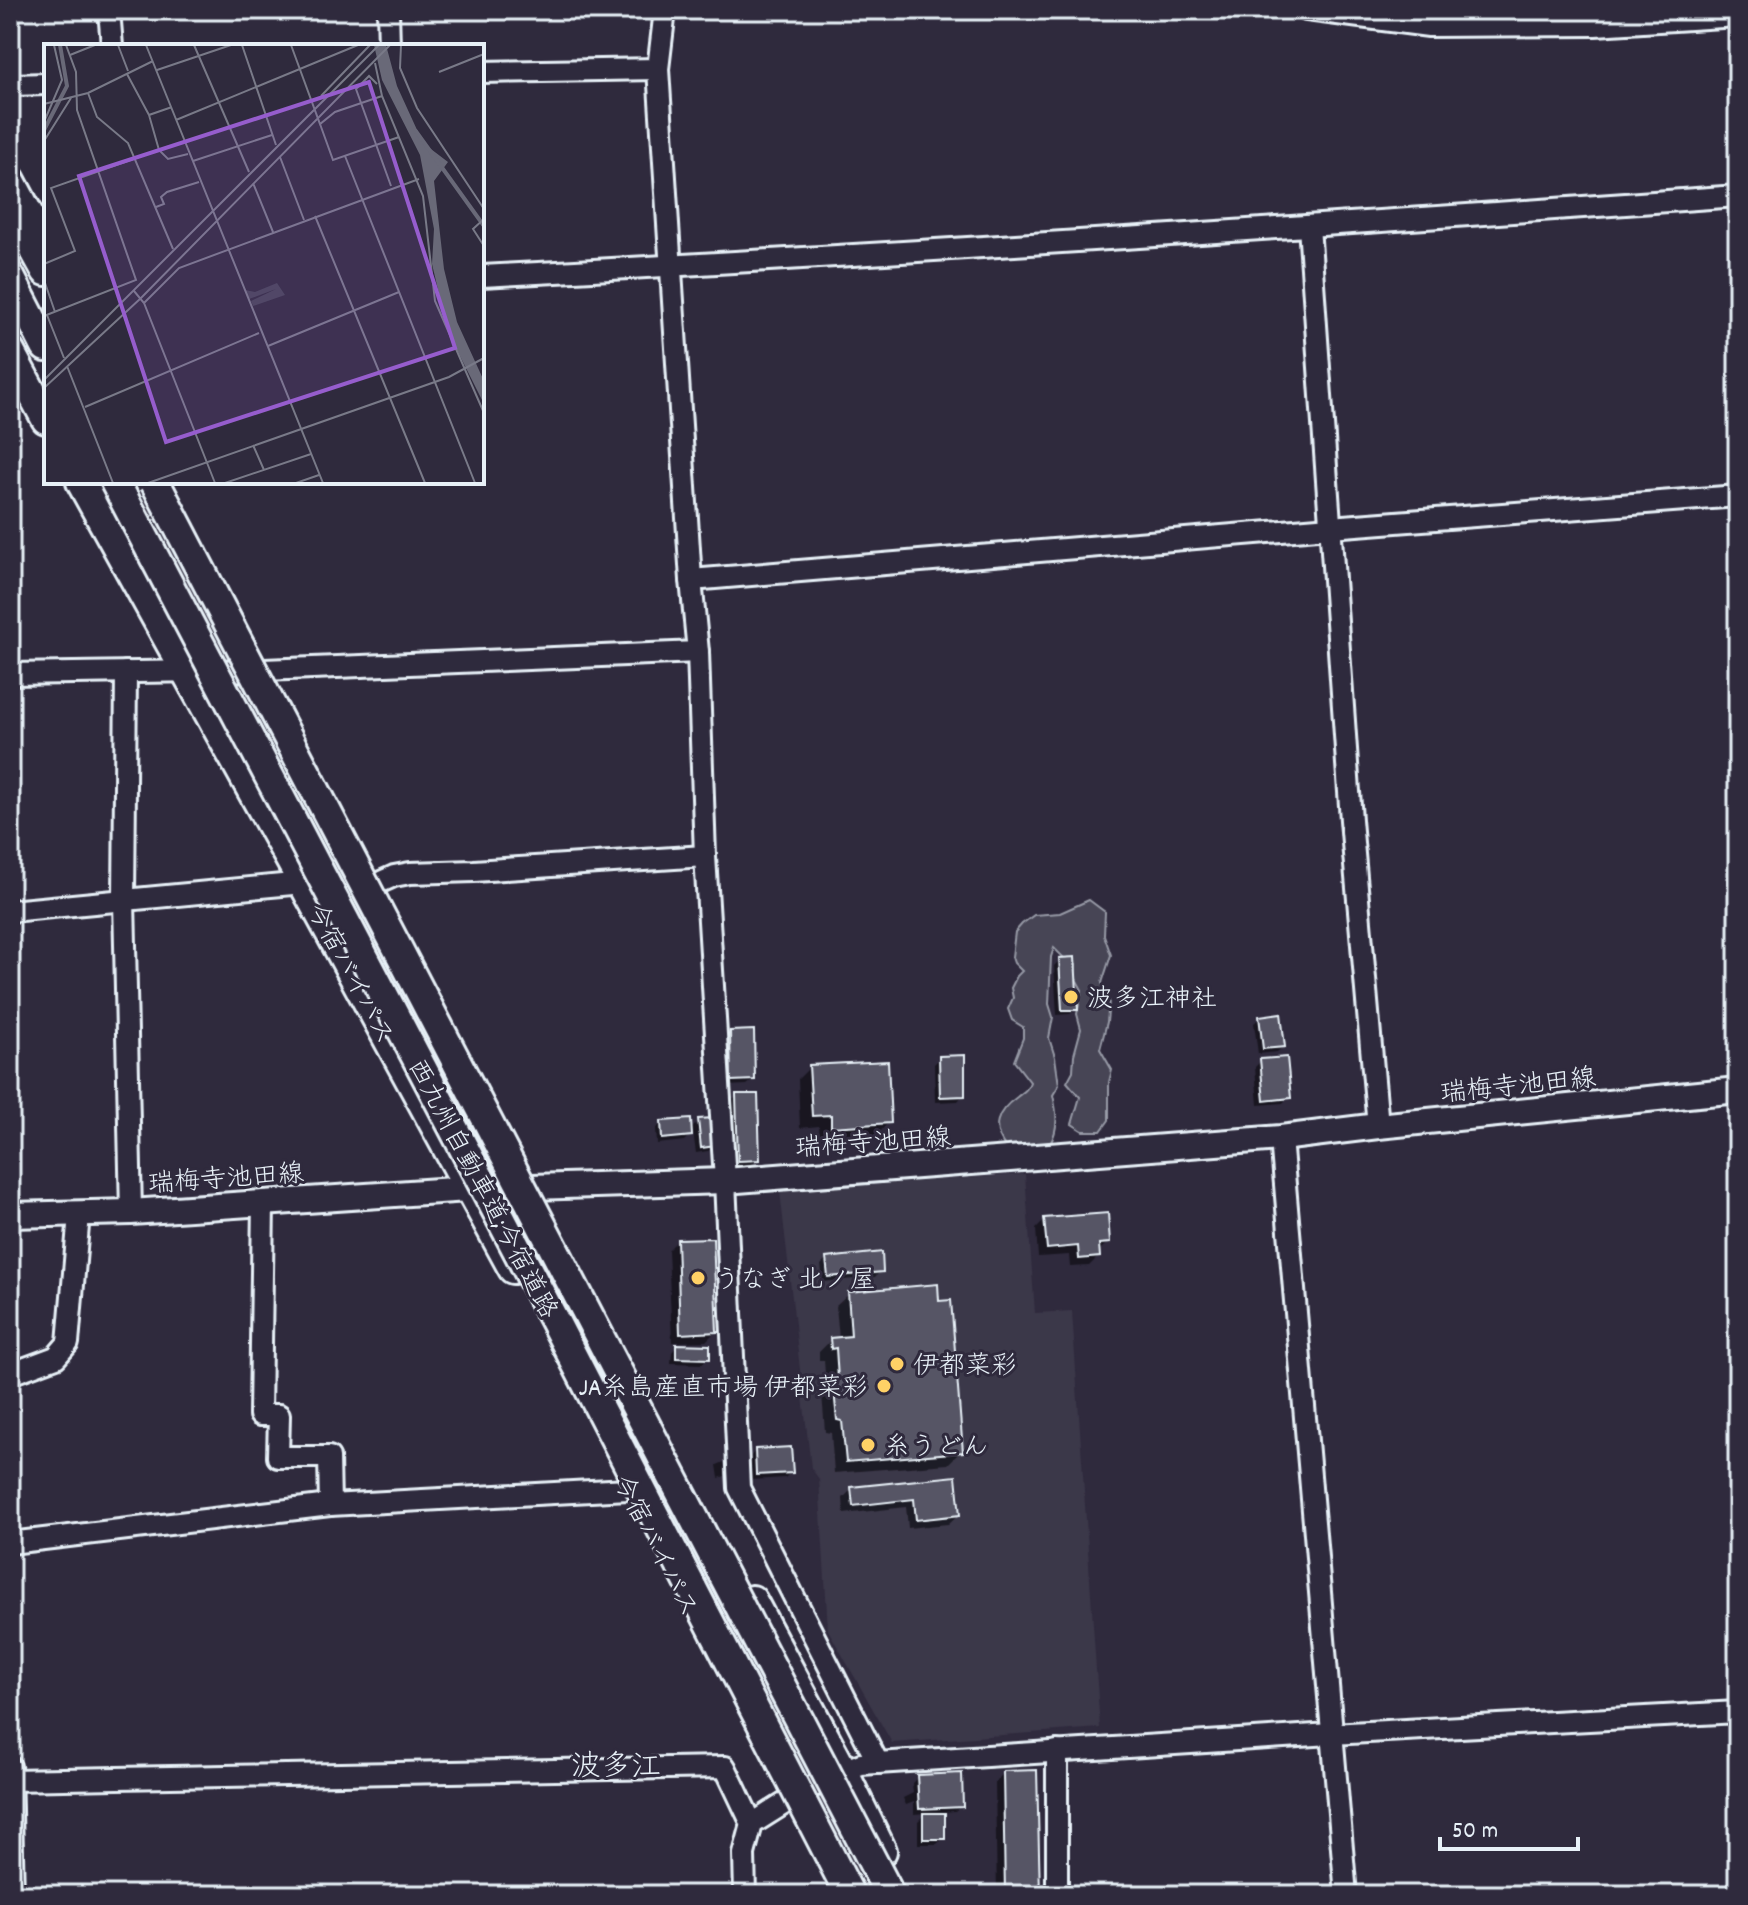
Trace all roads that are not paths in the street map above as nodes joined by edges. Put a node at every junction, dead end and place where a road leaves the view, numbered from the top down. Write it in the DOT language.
graph roads {
  1 [pos="109,10"];
  2 [pos="388,10"];
  3 [pos="665,10"];
  4 [pos="1307,10"];
  5 [pos="1738,16"];
  6 [pos="112,44"];
  7 [pos="389,44"];
  8 [pos="658,69"];
  9 [pos="484,72"];
  10 [pos="10,80"];
  11 [pos="44,84"];
  12 [pos="10,179"];
  13 [pos="1738,196"];
  14 [pos="10,204"];
  15 [pos="1309,226"];
  16 [pos="44,243"];
  17 [pos="670,266"];
  18 [pos="44,267"];
  19 [pos="484,276"];
  20 [pos="10,277"];
  21 [pos="44,343"];
  22 [pos="10,352"];
  23 [pos="27,378"];
  24 [pos="44,415"];
  25 [pos="82,484"];
  26 [pos="116,484"];
  27 [pos="156,484"];
  28 [pos="168,484"];
  29 [pos="1738,496"];
  30 [pos="1330,527"];
  31 [pos="691,580"];
  32 [pos="698,652"];
  33 [pos="264,670"];
  34 [pos="126,672"];
  35 [pos="186,672"];
  36 [pos="10,674"];
  37 [pos="705,856"];
  38 [pos="303,883"];
  39 [pos="374,885"];
  40 [pos="124,900"];
  41 [pos="10,911"];
  42 [pos="1738,1090"];
  43 [pos="1378,1126"];
  44 [pos="1281,1138"];
  45 [pos="725,1181"];
  46 [pos="534,1186"];
  47 [pos="468,1189"];
  48 [pos="263,1202"];
  49 [pos="131,1212"];
  50 [pos="79,1214"];
  51 [pos="10,1215"];
  52 [pos="10,1374"];
  53 [pos="628,1489"];
  54 [pos="330,1505"];
  55 [pos="10,1543"];
  56 [pos="1738,1712"];
  57 [pos="1331,1734"];
  58 [pos="1057,1751"];
  59 [pos="878,1763"];
  60 [pos="10,1767"];
  61 [pos="843,1771"];
  62 [pos="10,1780"];
  63 [pos="790,1800"];
  64 [pos="752,1824"];
  65 [pos="13,1895"];
  66 [pos="745,1895"];
  67 [pos="836,1895"];
  68 [pos="850,1895"];
  69 [pos="890,1895"];
  70 [pos="903,1895"];
  71 [pos="1057,1895"];
  72 [pos="1346,1895"];
  1 -- 6 [label="street"];
  2 -- 7 [label="street"];
  3 -- 8 [label="street"];
  4 -- 5 [label="street"];
  8 -- 9 [label="street"];
  8 -- 17 [label="street"];
  10 -- 11 [label="street"];
  12 -- 16 [label="highway"];
  13 -- 15 [label="street"];
  14 -- 18 [label="highway"];
  15 -- 17 [label="street"];
  15 -- 30 [label="street"];
  17 -- 19 [label="street"];
  17 -- 31 [label="street"];
  20 -- 21 [label="highway"];
  22 -- 23 [label="highway"];
  23 -- 24 [label="highway"];
  25 -- 35 [label="highway, 今宿バイパス"];
  26 -- 68 [label="highway, 西九州自動車道;今宿道路, bridge"];
  27 -- 69 [label="highway, 西九州自動車道;今宿道路, bridge"];
  28 -- 33 [label="highway"];
  29 -- 30 [label="street"];
  30 -- 31 [label="street"];
  30 -- 43 [label="street"];
  31 -- 32 [label="street"];
  32 -- 33 [label="street"];
  32 -- 37 [label="street"];
  33 -- 35 [label="street"];
  33 -- 39 [label="highway"];
  34 -- 35 [label="street"];
  34 -- 36 [label="street"];
  34 -- 40 [label="street"];
  35 -- 38 [label="highway, 今宿バイパス"];
  37 -- 39 [label="street"];
  37 -- 45 [label="street"];
  38 -- 40 [label="street"];
  38 -- 47 [label="highway, 今宿バイパス"];
  39 -- 46 [label="highway"];
  40 -- 41 [label="street"];
  40 -- 49 [label="street"];
  42 -- 43 [label="main road, 瑞梅寺池田線"];
  43 -- 44 [label="main road, 瑞梅寺池田線"];
  44 -- 45 [label="main road, 瑞梅寺池田線"];
  44 -- 57 [label="street"];
  45 -- 46 [label="main road, 瑞梅寺池田線"];
  45 -- 59 [label="street"];
  46 -- 47 [label="main road, 瑞梅寺池田線"];
  46 -- 61 [label="highway"];
  47 -- 48 [label="main road, 瑞梅寺池田線"];
  47 -- 53 [label="highway, 今宿バイパス"];
  48 -- 49 [label="main road, 瑞梅寺池田線"];
  48 -- 54 [label="street"];
  49 -- 50 [label="main road, 瑞梅寺池田線"];
  50 -- 51 [label="main road, 瑞梅寺池田線"];
  50 -- 52 [label="street"];
  53 -- 54 [label="street"];
  53 -- 63 [label="highway, 今宿バイパス"];
  54 -- 55 [label="street"];
  56 -- 57 [label="street"];
  57 -- 58 [label="street"];
  57 -- 72 [label="street"];
  58 -- 59 [label="street"];
  58 -- 71 [label="street"];
  59 -- 61 [label="street"];
  60 -- 62 [label="street"];
  61 -- 63 [label="street"];
  61 -- 70 [label="highway"];
  62 -- 64 [label="street"];
  62 -- 65 [label="street"];
  63 -- 64 [label="street"];
  63 -- 67 [label="highway, 今宿バイパス"];
  64 -- 66 [label="street"];
}
